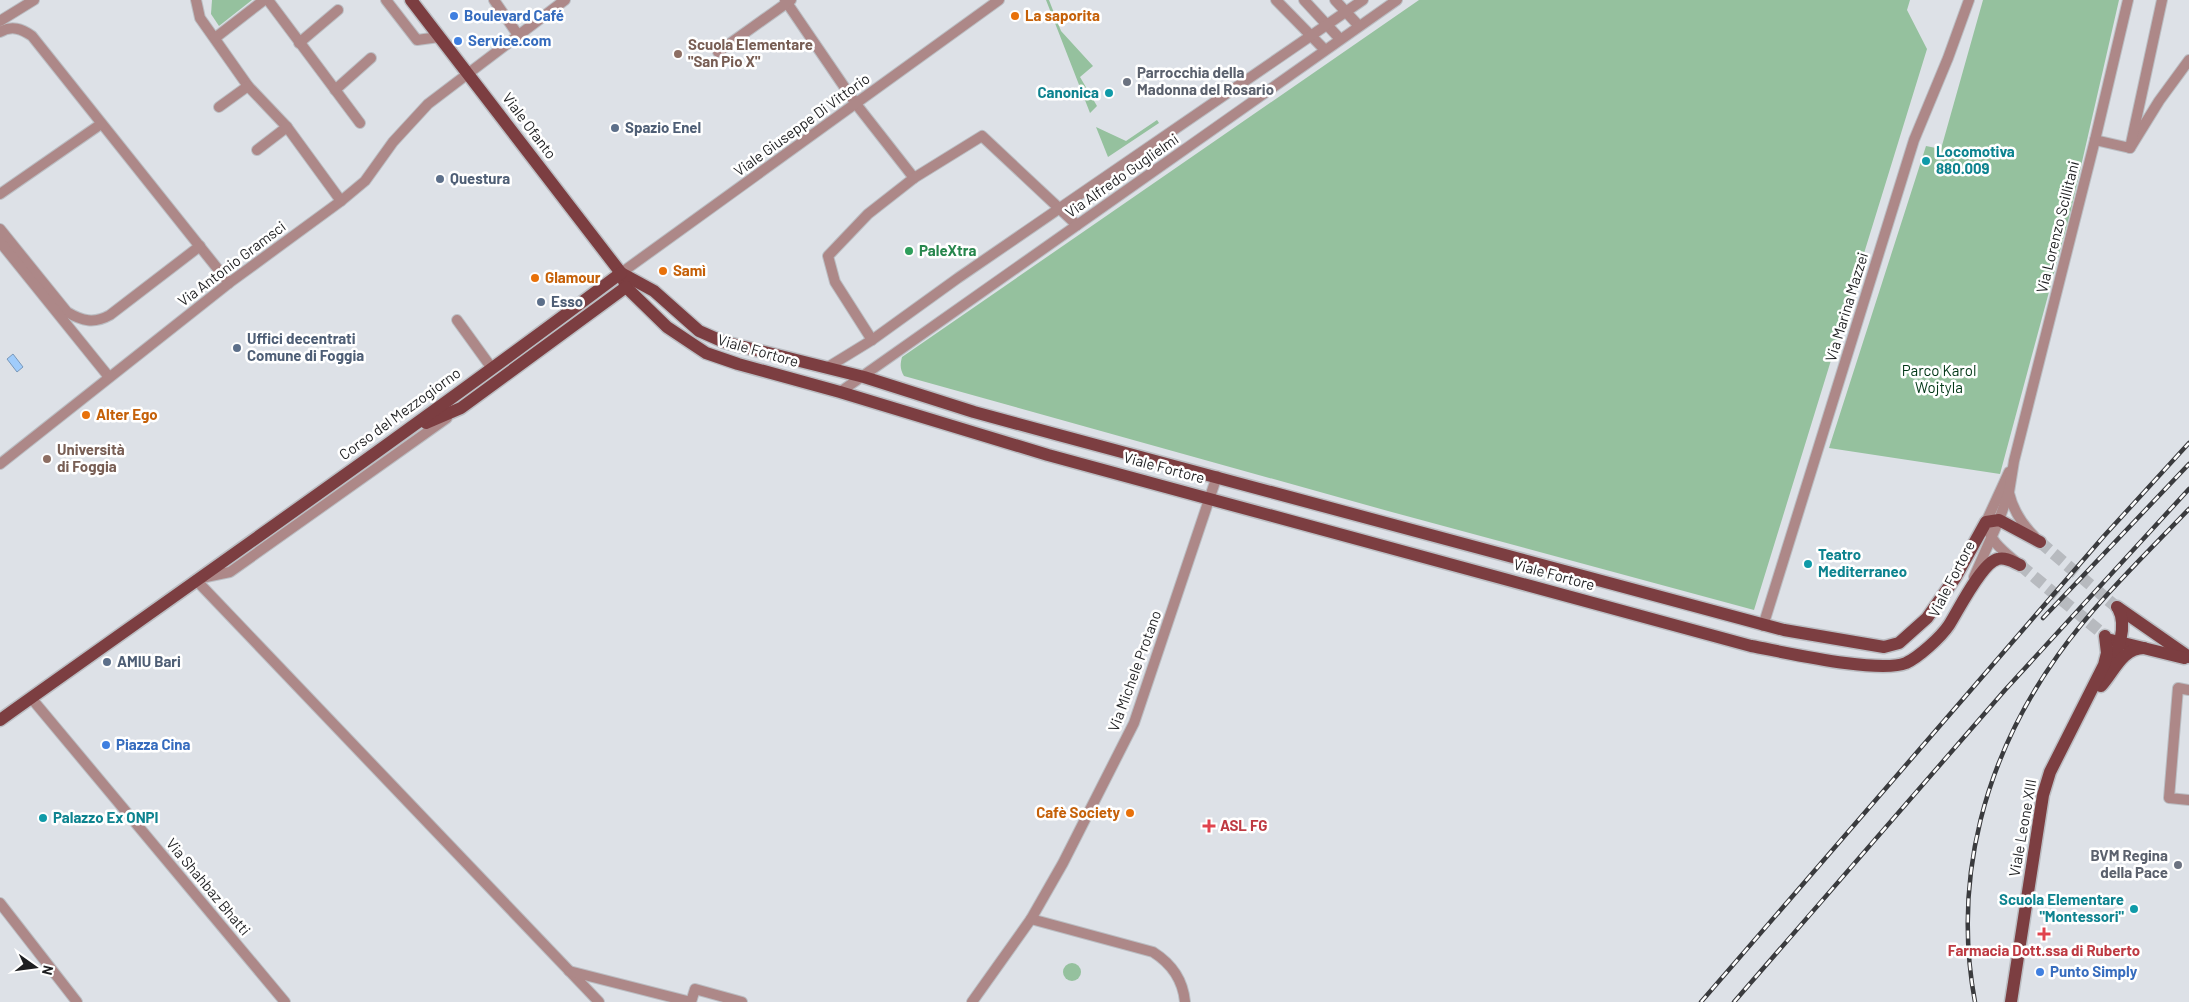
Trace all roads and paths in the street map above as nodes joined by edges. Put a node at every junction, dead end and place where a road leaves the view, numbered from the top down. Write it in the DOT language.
graph roads {
  1 [pos="34,0"];
  2 [pos="196,0"];
  3 [pos="266,0"];
  4 [pos="386,0"];
  5 [pos="411,0"];
  6 [pos="494,0"];
  7 [pos="564,0"];
  8 [pos="999,0"];
  9 [pos="1276,0"];
  10 [pos="1304,0"];
  11 [pos="1335,0"];
  12 [pos="1363,0"];
  13 [pos="1397,0"];
  14 [pos="1969,0"];
  15 [pos="2128,0"];
  16 [pos="2162,0"];
  17 [pos="787,1"];
  18 [pos="338,10"];
  19 [pos="1346,12"];
  20 [pos="0,21"];
  21 [pos="1327,24"];
  22 [pos="1359,26"];
  23 [pos="0,32"];
  24 [pos="518,35"];
  25 [pos="1310,36"];
  26 [pos="439,37"];
  27 [pos="215,38"];
  28 [pos="1340,39"];
  29 [pos="300,43"];
  30 [pos="1325,50"];
  31 [pos="718,52"];
  32 [pos="371,58"];
  33 [pos="2189,60"];
  34 [pos="467,74"];
  35 [pos="248,86"];
  36 [pos="335,90"];
  37 [pos="856,104"];
  38 [pos="219,108"];
  39 [pos="101,124"];
  40 [pos="360,124"];
  41 [pos="287,127"];
  42 [pos="2095,140"];
  43 [pos="2130,148"];
  44 [pos="257,150"];
  45 [pos="914,178"];
  46 [pos="0,194"];
  47 [pos="341,201"];
  48 [pos="1059,210"];
  49 [pos="1077,225"];
  50 [pos="0,229"];
  51 [pos="0,242"];
  52 [pos="200,246"];
  53 [pos="621,273"];
  54 [pos="230,283"];
  55 [pos="626,287"];
  56 [pos="456,320"];
  57 [pos="872,340"];
  58 [pos="492,367"];
  59 [pos="828,367"];
  60 [pos="108,377"];
  61 [pos="864,377"];
  62 [pos="840,392"];
  63 [pos="461,408"];
  64 [pos="406,432"];
  65 [pos="1055,434"];
  66 [pos="1048,454"];
  67 [pos="2014,462"];
  68 [pos="0,464"];
  69 [pos="1217,476"];
  70 [pos="358,481"];
  71 [pos="2009,492"];
  72 [pos="1211,497"];
  73 [pos="1999,520"];
  74 [pos="1986,522"];
  75 [pos="1992,538"];
  76 [pos="2040,542"];
  77 [pos="2020,565"];
  78 [pos="196,580"];
  79 [pos="1966,594"];
  80 [pos="1764,626"];
  81 [pos="2120,642"];
  82 [pos="1751,646"];
  83 [pos="2147,648"];
  84 [pos="2189,658"];
  85 [pos="2101,686"];
  86 [pos="2189,690"];
  87 [pos="32,699"];
  88 [pos="0,720"];
  89 [pos="2075,725"];
  90 [pos="2189,800"];
  91 [pos="0,903"];
  92 [pos="1031,919"];
  93 [pos="569,971"];
  94 [pos="77,1002"];
  95 [pos="285,1002"];
  96 [pos="599,1002"];
  97 [pos="691,1002"];
  98 [pos="742,1002"];
  99 [pos="972,1002"];
  100 [pos="1185,1002"];
  101 [pos="2011,1002"];
  1 -- 20 [label="street"];
  2 -- 27 [label="street"];
  3 -- 27 [label="street"];
  3 -- 29 [label="street"];
  4 -- 26 [label="street"];
  5 -- 26 [label="main road, Viale Ofanto"];
  6 -- 24 [label="street"];
  7 -- 24 [label="street, Via Antonio Gramsci"];
  8 -- 37 [label="street, Viale Giuseppe Di Vittorio"];
  9 -- 25 [label="street"];
  10 -- 21 [label="street"];
  11 -- 19 [label="street"];
  12 -- 19 [label="street, Via Alfredo Guglielmi"];
  13 -- 22 [label="street, Via Alfredo Guglielmi"];
  14 -- 80 [label="street, Via Marina Mazzei"];
  15 -- 42 [label="street, Via Lorenzo Scillitani"];
  16 -- 43 [label="street"];
  17 -- 31 [label="street"];
  17 -- 37 [label="street"];
  18 -- 29 [label="street"];
  19 -- 21 [label="street, Via Alfredo Guglielmi"];
  19 -- 22 [label="street"];
  21 -- 25 [label="street, Via Alfredo Guglielmi"];
  21 -- 28 [label="street"];
  22 -- 28 [label="street, Via Alfredo Guglielmi"];
  23 -- 39 [label="street"];
  24 -- 34 [label="street, Via Antonio Gramsci"];
  25 -- 30 [label="street"];
  25 -- 48 [label="street, Via Alfredo Guglielmi"];
  26 -- 34 [label="main road, Viale Ofanto"];
  27 -- 35 [label="street"];
  28 -- 30 [label="street, Via Alfredo Guglielmi"];
  29 -- 36 [label="street"];
  30 -- 49 [label="street, Via Alfredo Guglielmi"];
  32 -- 36 [label="street"];
  33 -- 43 [label="street"];
  34 -- 47 [label="street, Via Antonio Gramsci"];
  34 -- 53 [label="main road, Viale Ofanto"];
  35 -- 38 [label="street"];
  35 -- 41 [label="street"];
  36 -- 40 [label="street"];
  37 -- 45 [label="street"];
  37 -- 53 [label="street, Viale Giuseppe Di Vittorio"];
  39 -- 46 [label="street"];
  39 -- 52 [label="street"];
  41 -- 44 [label="street"];
  41 -- 47 [label="street"];
  42 -- 43 [label="street"];
  42 -- 67 [label="street, Via Lorenzo Scillitani"];
  45 -- 48 [label="street"];
  45 -- 57 [label="street"];
  47 -- 54 [label="street, Via Antonio Gramsci"];
  48 -- 49 [label="street"];
  48 -- 57 [label="street, Via Alfredo Guglielmi"];
  49 -- 61 [label="street, Via Alfredo Guglielmi"];
  50 -- 52 [label="street"];
  51 -- 60 [label="street"];
  52 -- 54 [label="street"];
  53 -- 55 [label="main road, Viale Fortore"];
  53 -- 58 [label="main road, Corso del Mezzogiorno"];
  53 -- 59 [label="main road, Viale Fortore"];
  54 -- 60 [label="street, Via Antonio Gramsci"];
  55 -- 62 [label="main road, Viale Fortore"];
  55 -- 63 [label="main road, Corso del Mezzogiorno"];
  56 -- 58 [label="street"];
  57 -- 59 [label="street, Via Alfredo Guglielmi"];
  58 -- 64 [label="main road, Corso del Mezzogiorno"];
  59 -- 61 [label="main road, Viale Fortore"];
  60 -- 68 [label="street, Via Antonio Gramsci"];
  61 -- 62 [label="street, Via Alfredo Guglielmi"];
  61 -- 65 [label="main road, Viale Fortore"];
  62 -- 66 [label="main road, Viale Fortore"];
  63 -- 64 [label="main road"];
  63 -- 70 [label="street, Corso del Mezzogiorno"];
  64 -- 70 [label="street"];
  64 -- 78 [label="main road, Corso del Mezzogiorno"];
  65 -- 66 [label="main road"];
  65 -- 69 [label="main road, Viale Fortore"];
  66 -- 72 [label="main road, Viale Fortore"];
  67 -- 71 [label="street, Viale Fortore"];
  67 -- 74 [label="street"];
  69 -- 72 [label="street, Via Michele Protano"];
  69 -- 80 [label="main road, Viale Fortore"];
  70 -- 78 [label="street, Corso del Mezzogiorno"];
  71 -- 73 [label="street, Viale Fortore"];
  71 -- 76 [label="street"];
  72 -- 82 [label="main road, Viale Fortore"];
  72 -- 92 [label="street, Via Michele Protano"];
  73 -- 74 [label="main road"];
  73 -- 75 [label="street, Viale Fortore"];
  73 -- 76 [label="main road"];
  74 -- 75 [label="street"];
  74 -- 80 [label="main road, Viale Fortore"];
  75 -- 77 [label="street, Viale Fortore"];
  75 -- 79 [label="street, Viale Fortore"];
  77 -- 79 [label="main road"];
  78 -- 87 [label="main road, Corso del Mezzogiorno"];
  78 -- 93 [label="street"];
  79 -- 82 [label="main road, Viale Fortore"];
  80 -- 82 [label="main road"];
  81 -- 83 [label="main road"];
  81 -- 84 [label="main road, Viale Leone XIII"];
  81 -- 85 [label="main road, Viale Leone XIII"];
  81 -- 89 [label="main road, Viale Leone XIII"];
  83 -- 84 [label="main road"];
  83 -- 85 [label="main road, Viale Leone XIII"];
  85 -- 89 [label="main road, Viale Leone XIII"];
  86 -- 90 [label="street"];
  87 -- 88 [label="main road, Corso del Mezzogiorno"];
  87 -- 95 [label="street, Via Shahbaz Bhatti"];
  89 -- 101 [label="main road, Viale Leone XIII"];
  91 -- 94 [label="street"];
  92 -- 99 [label="street, Via Michele Protano"];
  92 -- 100 [label="street"];
  93 -- 96 [label="street"];
  93 -- 97 [label="street"];
  97 -- 98 [label="street"];
}
